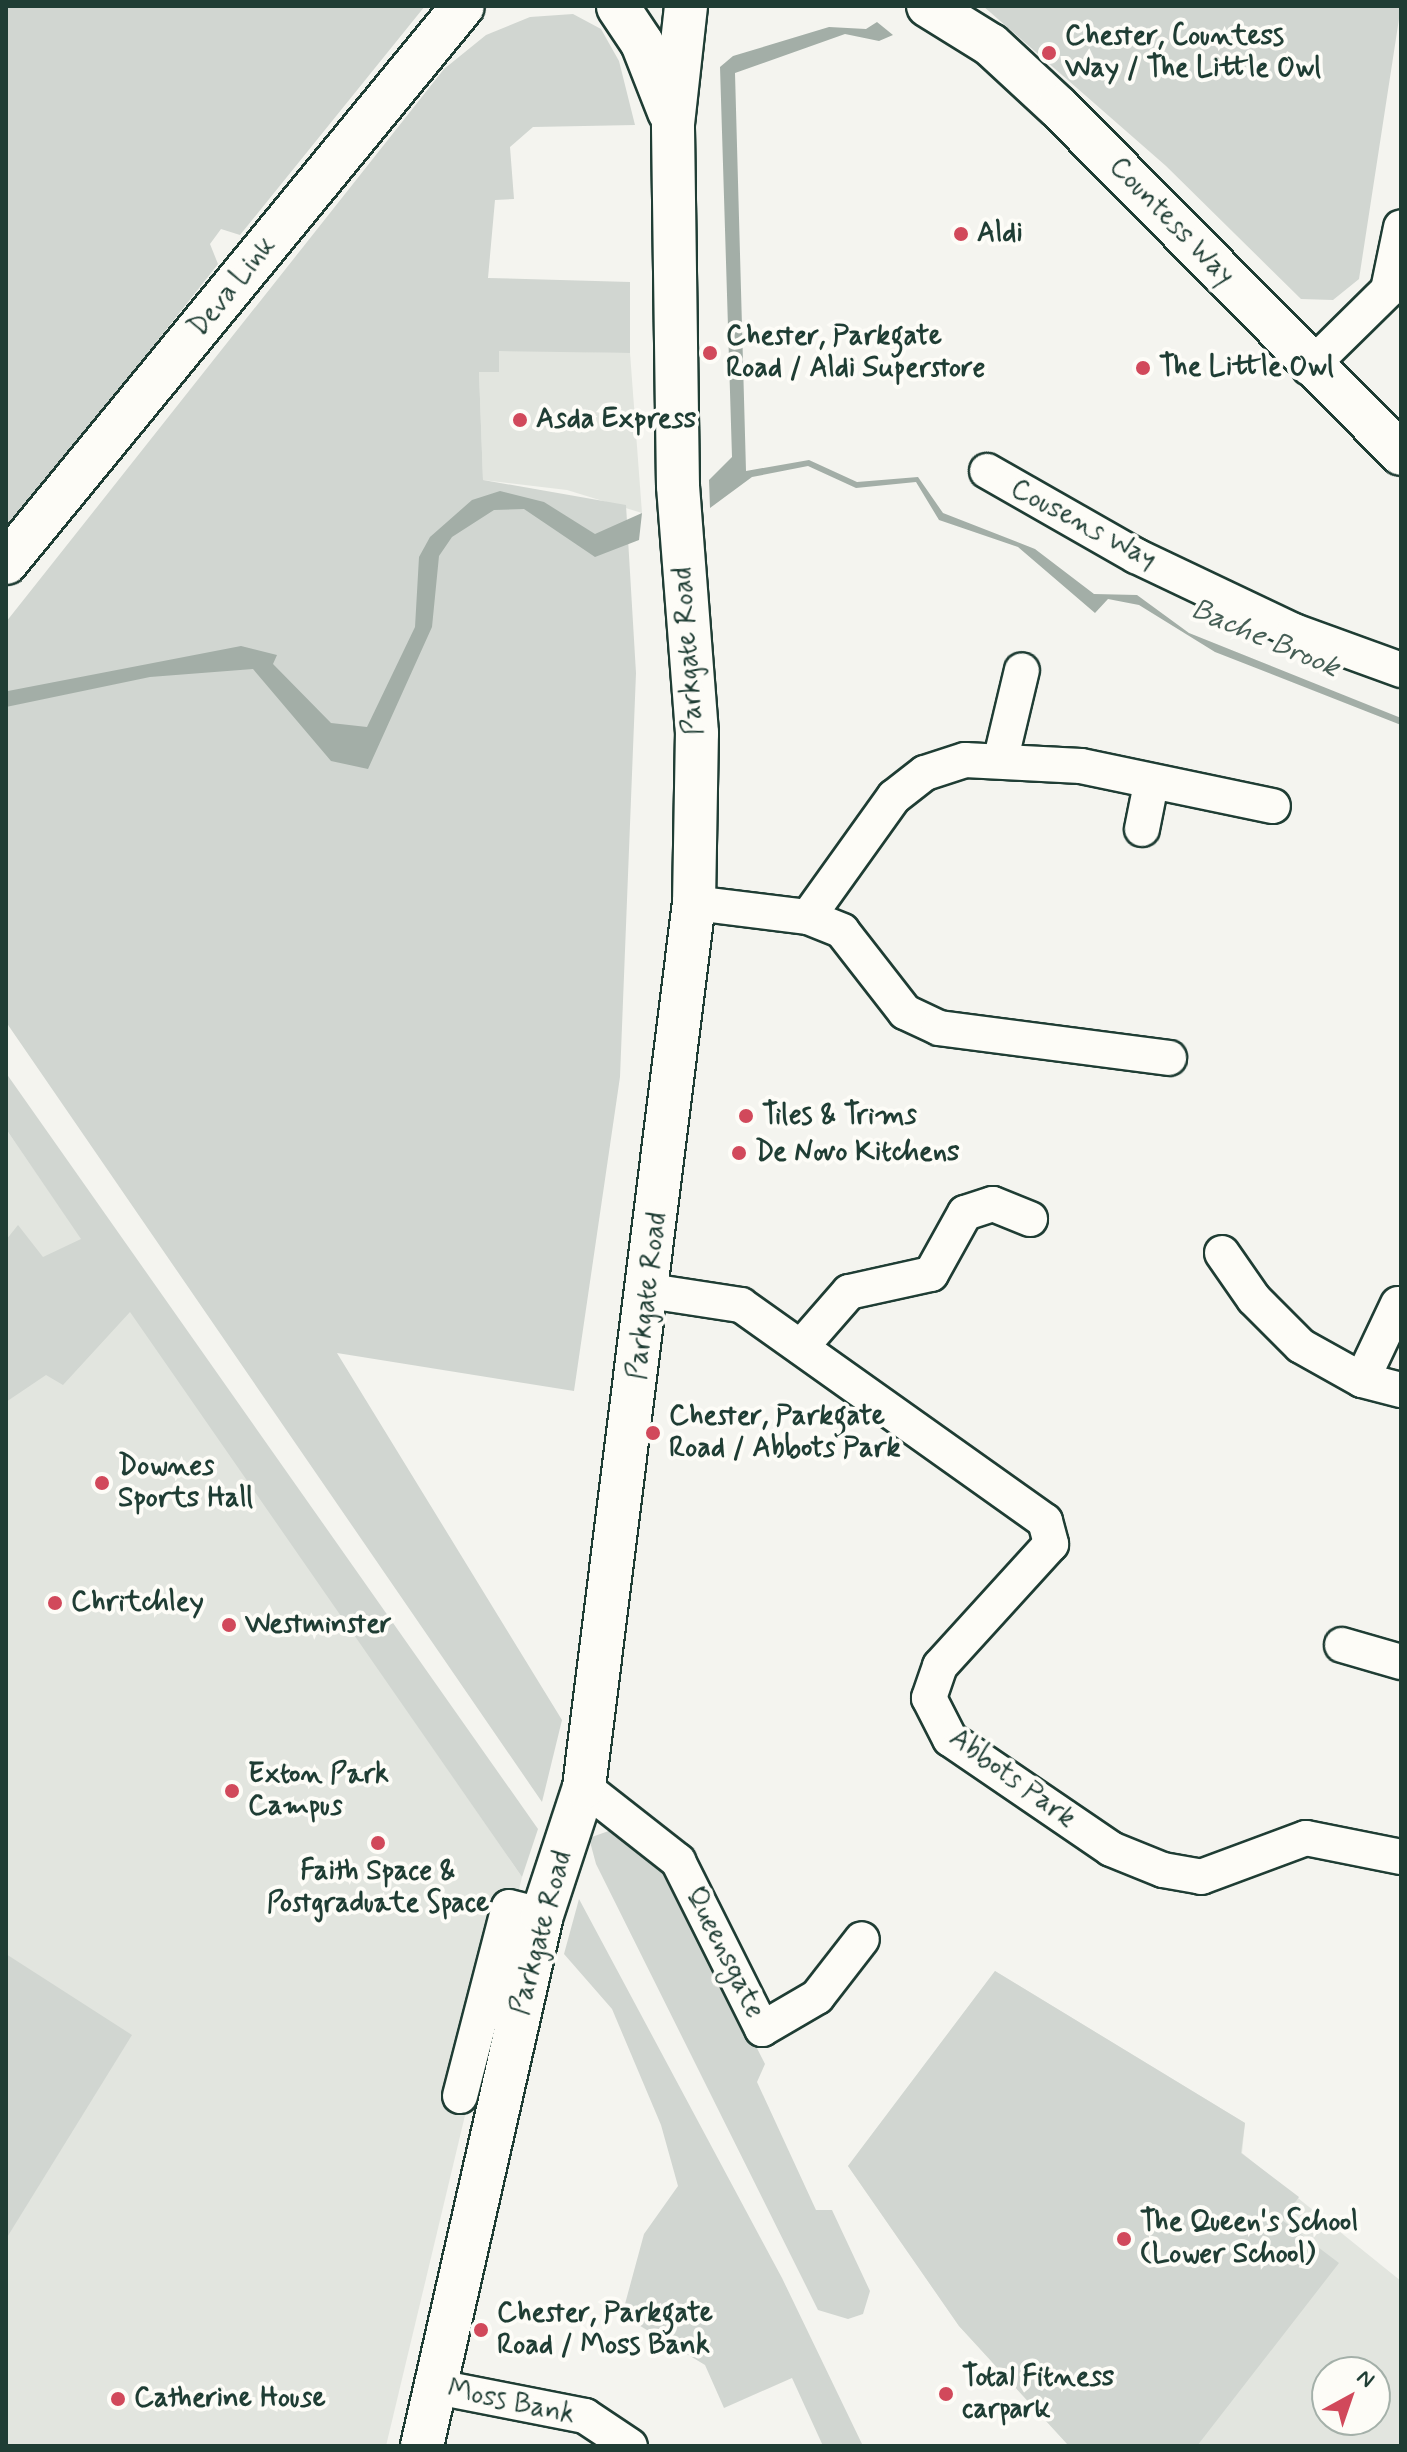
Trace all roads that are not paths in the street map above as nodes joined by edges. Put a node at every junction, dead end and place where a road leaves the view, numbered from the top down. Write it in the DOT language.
graph roads {
  1 [pos="616,6"];
  2 [pos="630,6"];
  3 [pos="686,6"];
  4 [pos="928,6"];
  5 [pos="466,7"];
  6 [pos="673,124"];
  7 [pos="1401,227"];
  8 [pos="1309,368"];
  9 [pos="1401,454"];
  10 [pos="987,471"];
  11 [pos="6,563"];
  12 [pos="1020,670"];
  13 [pos="1401,670"];
  14 [pos="1001,758"];
  15 [pos="1151,784"];
  16 [pos="1273,806"];
  17 [pos="1142,829"];
  18 [pos="694,903"];
  19 [pos="808,917"];
  20 [pos="1169,1058"];
  21 [pos="1030,1219"];
  22 [pos="1222,1253"];
  23 [pos="649,1291"];
  24 [pos="1398,1304"];
  25 [pos="801,1347"];
  26 [pos="1362,1380"];
  27 [pos="1401,1390"];
  28 [pos="1342,1645"];
  29 [pos="1401,1662"];
  30 [pos="584,1787"];
  31 [pos="1401,1857"];
  32 [pos="542,1915"];
  33 [pos="862,1939"];
  34 [pos="460,2096"];
  35 [pos="432,2386"];
  36 [pos="422,2446"];
  37 [pos="630,2446"];
  1 -- 2 [label="main road"];
  1 -- 6 [label="main road, Parkgate Road"];
  3 -- 6 [label="main road, Parkgate Road"];
  4 -- 8 [label="main road, Countess Way"];
  5 -- 11 [label="main road, Deva Link"];
  6 -- 18 [label="main road, Parkgate Road"];
  7 -- 8 [label="street"];
  8 -- 9 [label="main road, Countess Way"];
  10 -- 13 [label="street, Cousens Way"];
  12 -- 14 [label="street"];
  14 -- 15 [label="street"];
  14 -- 19 [label="street"];
  15 -- 16 [label="street"];
  15 -- 17 [label="street"];
  18 -- 19 [label="street"];
  18 -- 23 [label="main road, Parkgate Road"];
  19 -- 20 [label="street"];
  21 -- 25 [label="street"];
  22 -- 26 [label="street"];
  23 -- 25 [label="street, Abbots Park"];
  23 -- 30 [label="main road, Parkgate Road"];
  24 -- 26 [label="street"];
  25 -- 31 [label="street, Abbots Park"];
  26 -- 27 [label="street"];
  28 -- 29 [label="street"];
  30 -- 32 [label="main road, Parkgate Road"];
  30 -- 33 [label="street, Queensgate"];
  32 -- 34 [label="street"];
  32 -- 35 [label="main road, Parkgate Road"];
  35 -- 36 [label="main road, Parkgate Road"];
  35 -- 37 [label="street, Moss Bank"];
}
